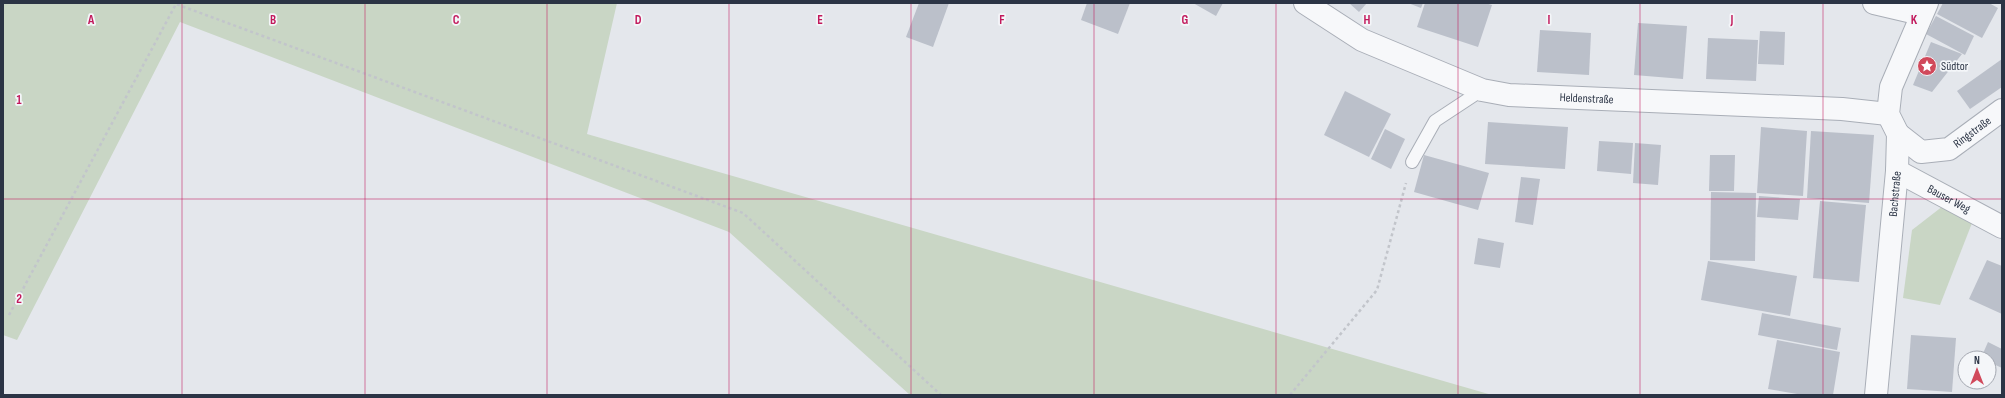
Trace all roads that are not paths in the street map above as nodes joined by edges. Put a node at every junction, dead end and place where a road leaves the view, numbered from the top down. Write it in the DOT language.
graph roads {
  1 [pos="1305,3"];
  2 [pos="1874,3"];
  3 [pos="1924,9"];
  4 [pos="1482,90"];
  5 [pos="2002,110"];
  6 [pos="1888,114"];
  7 [pos="1898,134"];
  8 [pos="1412,162"];
  9 [pos="1897,171"];
  10 [pos="2002,227"];
  11 [pos="1876,395"];
  1 -- 4 [label="street, Heldenstraße"];
  2 -- 3 [label="street"];
  3 -- 6 [label="street"];
  4 -- 6 [label="street, Heldenstraße"];
  4 -- 8 [label="lane"];
  5 -- 7 [label="street, Ringstraße"];
  6 -- 7 [label="street, Bachstraße"];
  7 -- 9 [label="street, Bachstraße"];
  9 -- 10 [label="street, Bauser Weg"];
  9 -- 11 [label="street, Bachstraße"];
}
